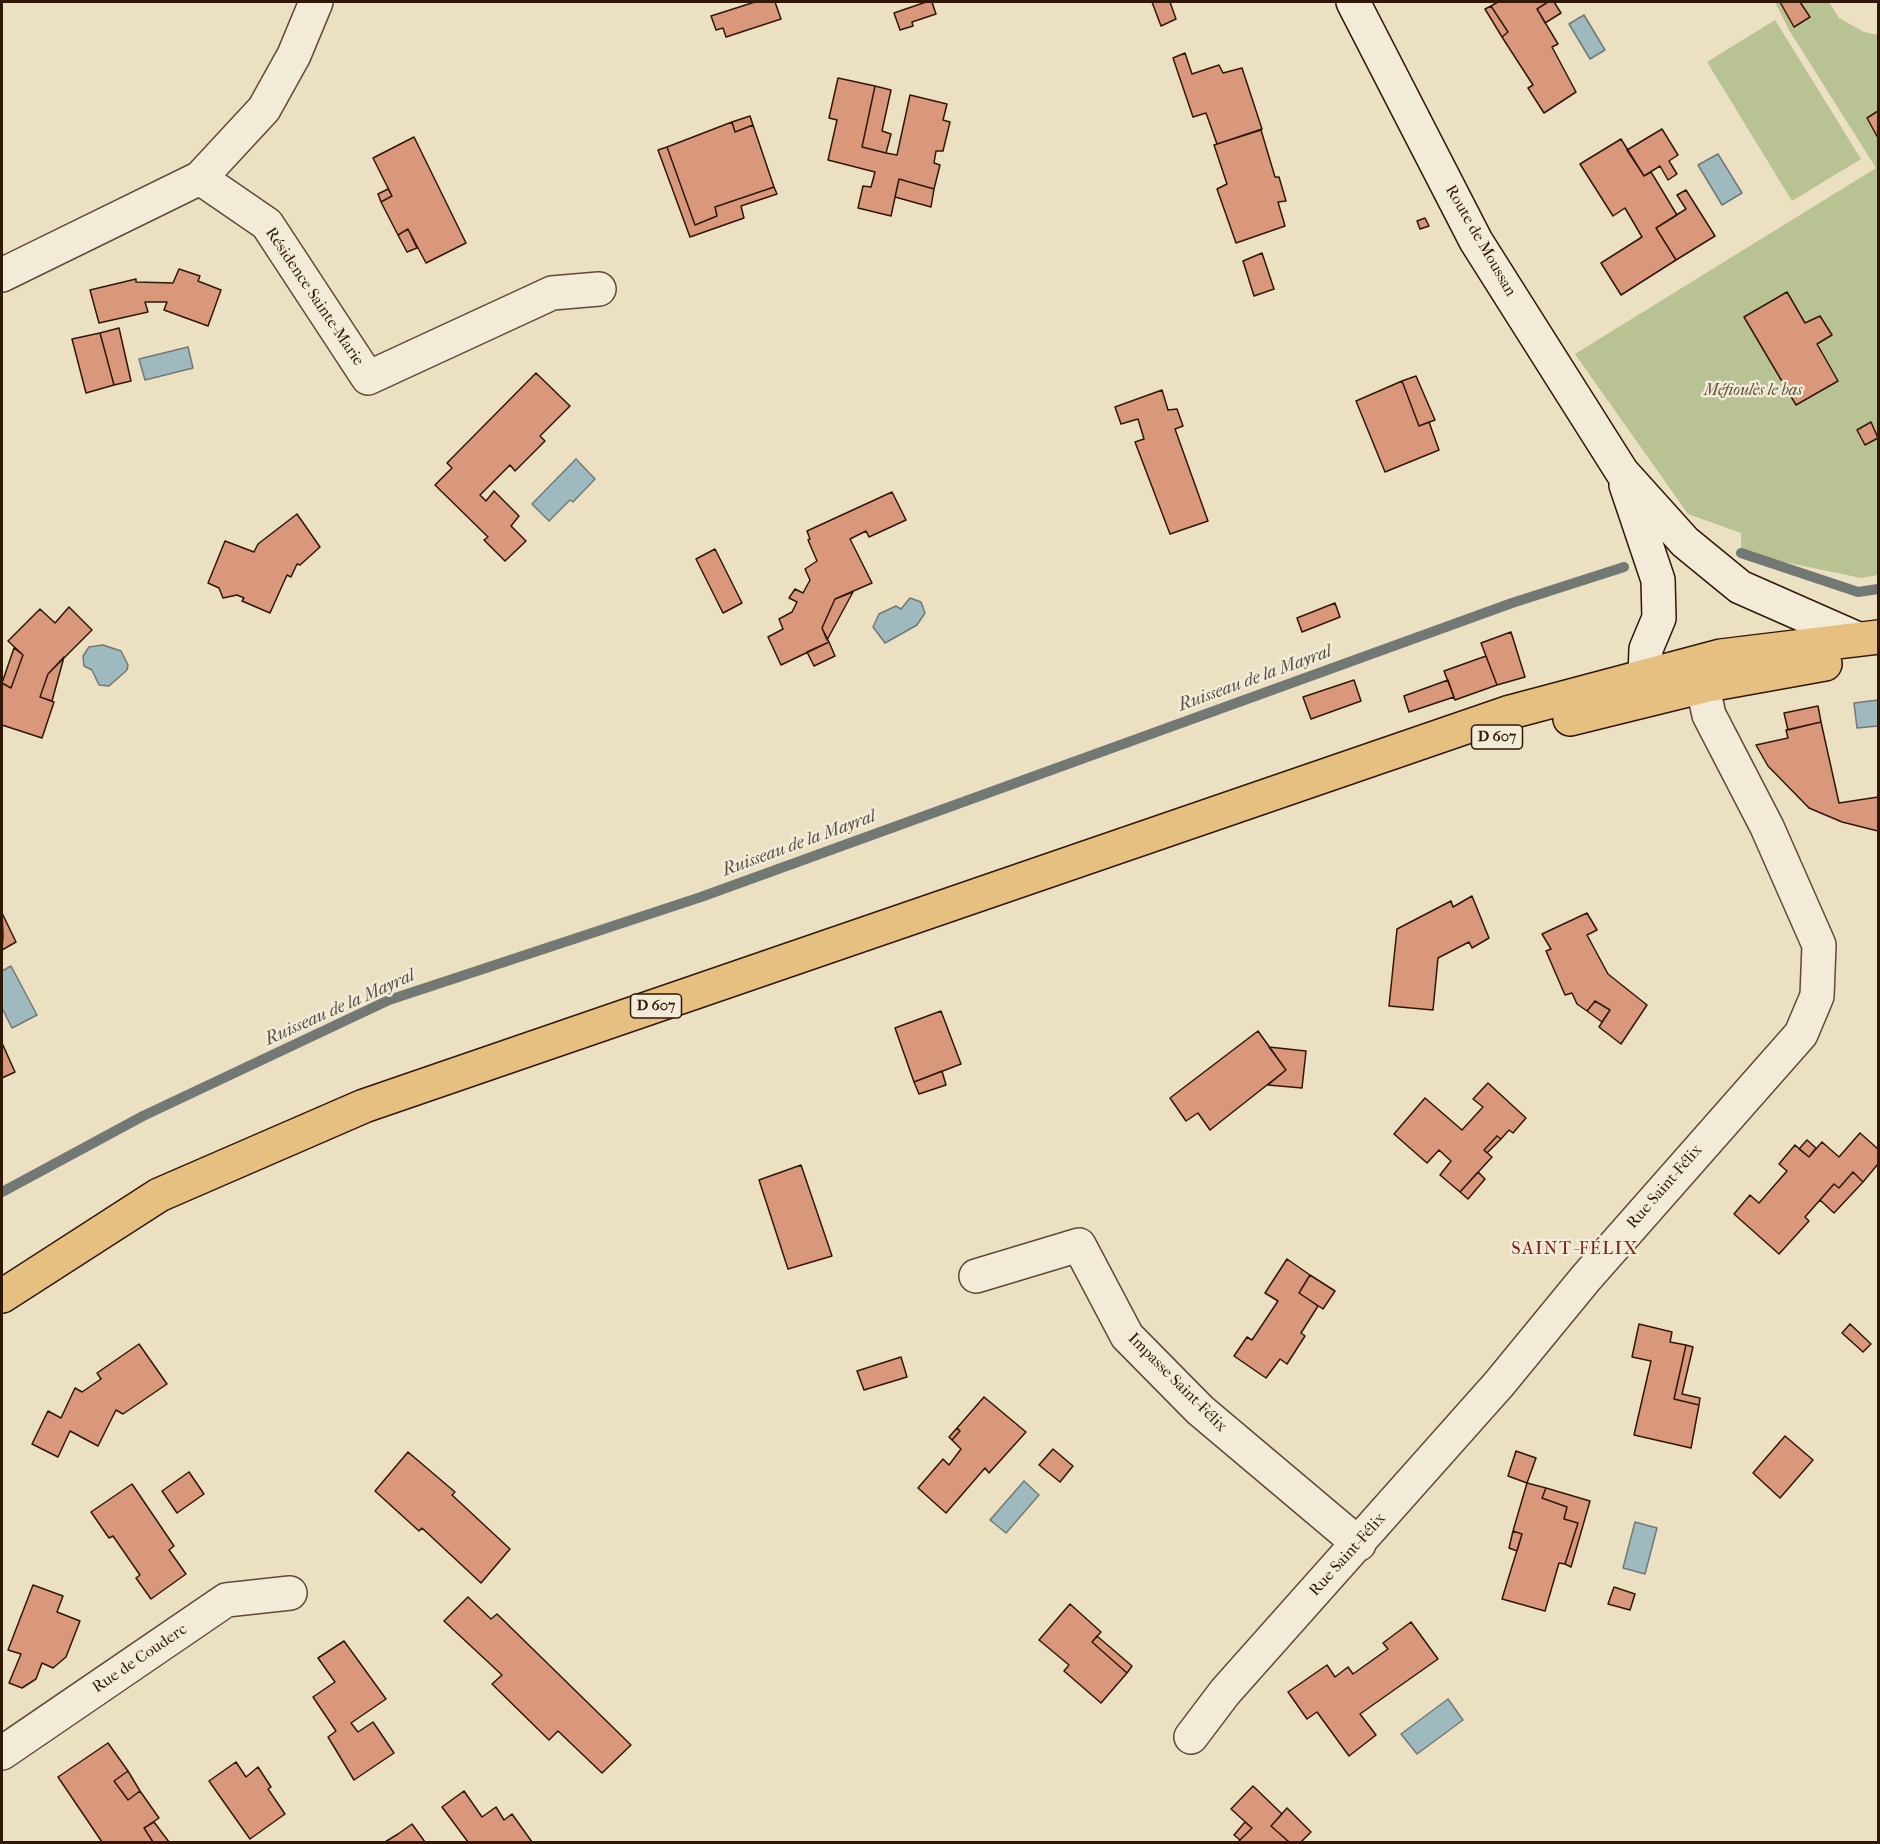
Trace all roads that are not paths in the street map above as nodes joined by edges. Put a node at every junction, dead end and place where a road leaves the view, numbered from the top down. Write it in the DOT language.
graph roads {
  1 [pos="316,2"];
  2 [pos="1353,2"];
  3 [pos="200,178"];
  4 [pos="2,275"];
  5 [pos="599,289"];
  6 [pos="1622,472"];
  7 [pos="1872,644"];
  8 [pos="1646,676"];
  9 [pos="1708,685"];
  10 [pos="1286,789"];
  11 [pos="47,1268"];
  12 [pos="975,1276"];
  13 [pos="2,1296"];
  14 [pos="2,1314"];
  15 [pos="1359,1544"];
  16 [pos="290,1593"];
  17 [pos="1191,1737"];
  18 [pos="2,1753"];
  1 -- 3 [label="street"];
  2 -- 6 [label="street, Route de Moussan"];
  3 -- 4 [label="street"];
  3 -- 5 [label="street, Résidence Sainte-Marie"];
  6 -- 7 [label="street"];
  6 -- 8 [label="street"];
  7 -- 8 [label="main road, D 607"];
  7 -- 9 [label="main road, D 607"];
  8 -- 10 [label="main road, D 607"];
  9 -- 10 [label="main road, D 607"];
  9 -- 15 [label="street, Rue Saint-Félix"];
  10 -- 11 [label="main road, D 607"];
  11 -- 13 [label="main road, D 607"];
  11 -- 14 [label="main road, D 607"];
  12 -- 15 [label="street, Impasse Saint-Félix"];
  15 -- 17 [label="street, Rue Saint-Félix"];
  16 -- 18 [label="street, Rue de Couderc"];
}
